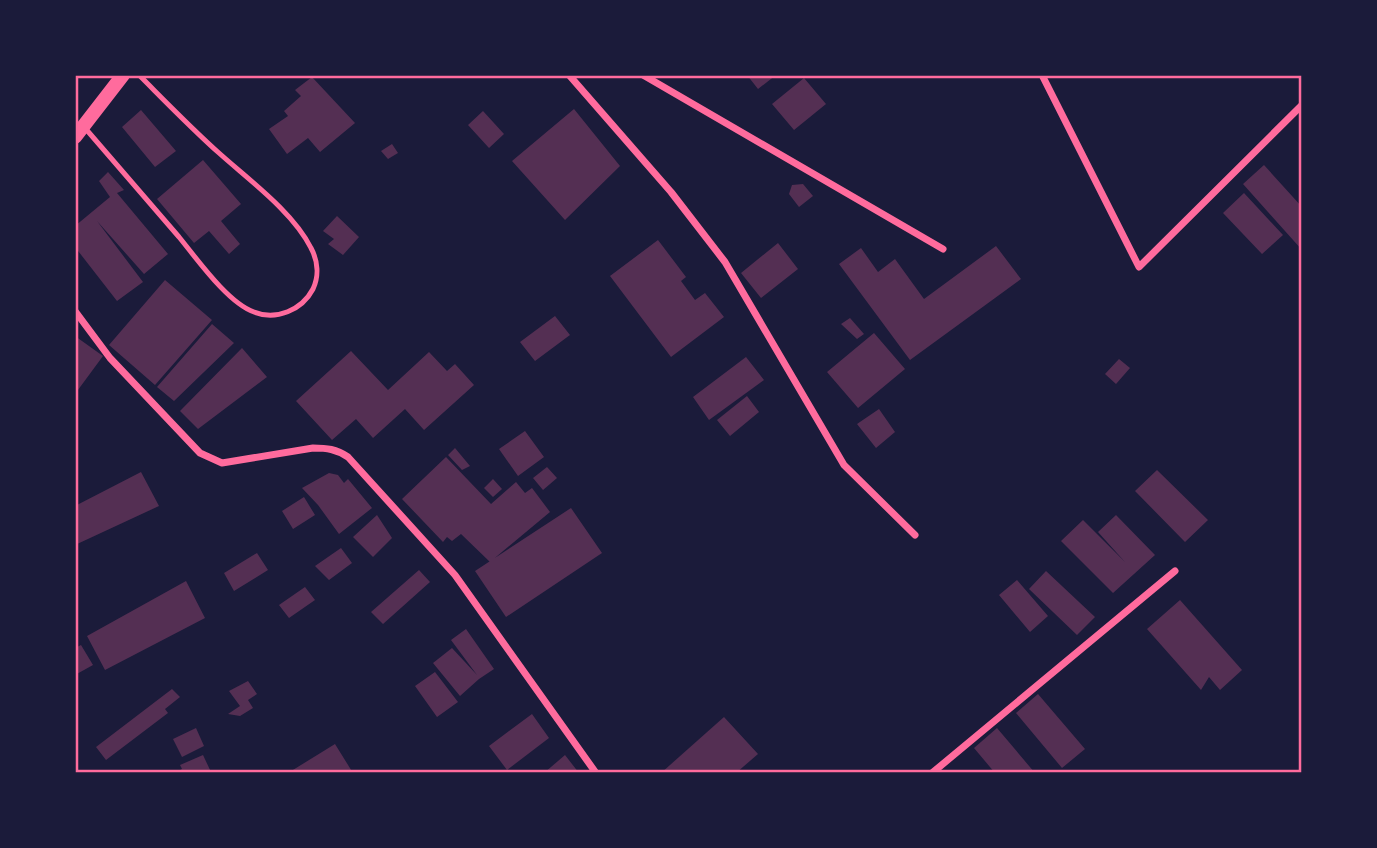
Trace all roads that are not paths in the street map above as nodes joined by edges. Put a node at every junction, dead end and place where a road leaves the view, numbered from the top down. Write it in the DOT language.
graph roads {
  1 [pos="123,75"];
  2 [pos="139,75"];
  3 [pos="569,75"];
  4 [pos="643,75"];
  5 [pos="1042,75"];
  6 [pos="1302,105"];
  7 [pos="79,131"];
  8 [pos="943,249"];
  9 [pos="75,311"];
  10 [pos="915,535"];
  11 [pos="1175,571"];
  12 [pos="597,773"];
  13 [pos="932,773"];
  1 -- 7 [label="main road"];
  2 -- 7 [label="lane"];
  3 -- 10 [label="street"];
  4 -- 8 [label="street"];
  5 -- 6 [label="street"];
  9 -- 12 [label="street"];
  11 -- 13 [label="street"];
}
